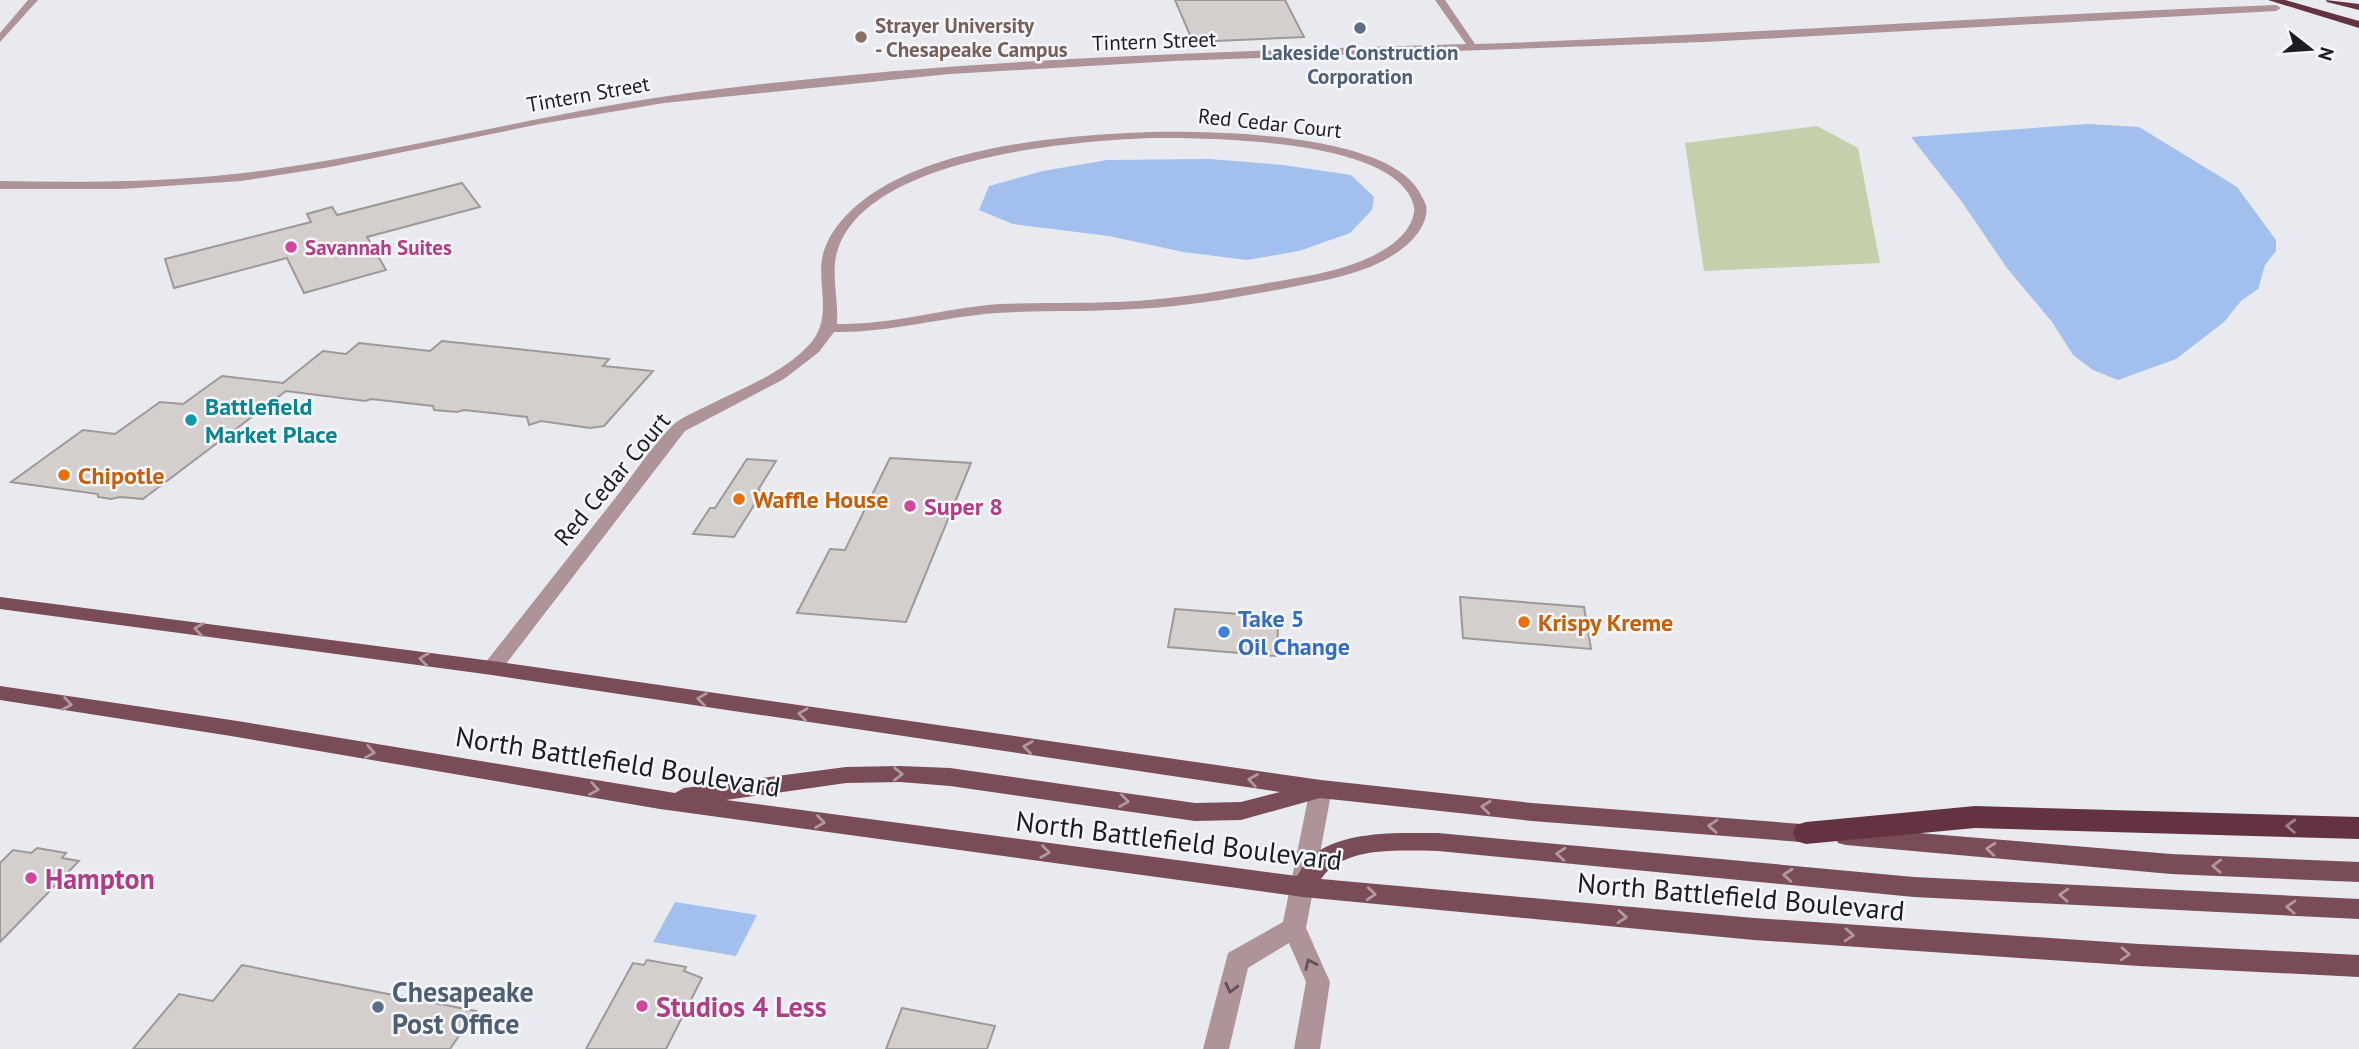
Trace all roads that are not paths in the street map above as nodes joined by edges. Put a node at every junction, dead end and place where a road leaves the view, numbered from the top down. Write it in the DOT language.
graph roads {
  1 [pos="33,0"];
  2 [pos="1440,0"];
  3 [pos="2249,0"];
  4 [pos="2332,0"];
  5 [pos="2274,4"];
  6 [pos="2359,8"];
  7 [pos="2359,26"];
  8 [pos="0,39"];
  9 [pos="1472,46"];
  10 [pos="0,185"];
  11 [pos="830,328"];
  12 [pos="0,603"];
  13 [pos="492,668"];
  14 [pos="0,694"];
  15 [pos="1321,789"];
  16 [pos="660,800"];
  17 [pos="2359,828"];
  18 [pos="1805,833"];
  19 [pos="2359,872"];
  20 [pos="1303,887"];
  21 [pos="2359,909"];
  22 [pos="1293,929"];
  23 [pos="2359,966"];
  24 [pos="1216,1049"];
  25 [pos="1307,1049"];
  1 -- 8 [label="street"];
  2 -- 9 [label="street"];
  3 -- 5 [label="street"];
  4 -- 6 [label="highway"];
  5 -- 7 [label="highway"];
  5 -- 9 [label="street, Tintern Street"];
  9 -- 10 [label="street, Tintern Street"];
  11 -- 11 [label="street, Red Cedar Court"];
  11 -- 13 [label="street, Red Cedar Court"];
  13 -- 12 [label="main road, one-way"];
  15 -- 13 [label="main road, one-way"];
  14 -- 16 [label="main road, North Battlefield Boulevard, one-way"];
  16 -- 15 [label="main road, one-way"];
  18 -- 15 [label="main road, one-way"];
  15 -- 20 [label="street"];
  16 -- 20 [label="main road, North Battlefield Boulevard, one-way"];
  17 -- 18 [label="highway, one-way"];
  19 -- 18 [label="main road, one-way"];
  21 -- 20 [label="main road, one-way"];
  20 -- 22 [label="street"];
  20 -- 23 [label="main road, North Battlefield Boulevard, one-way"];
  22 -- 24 [label="street, one-way"];
  25 -- 22 [label="street, one-way"];
}
